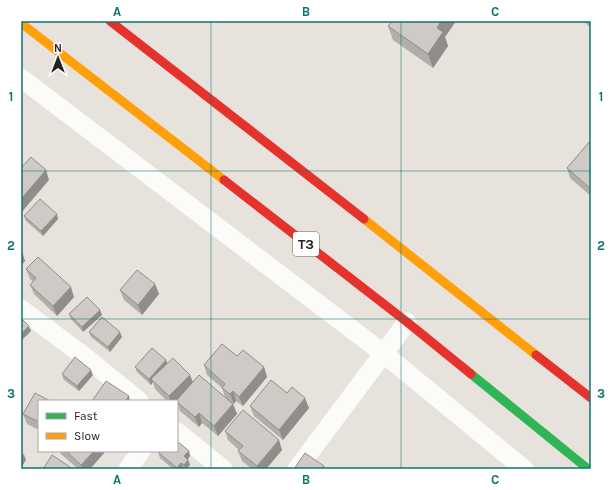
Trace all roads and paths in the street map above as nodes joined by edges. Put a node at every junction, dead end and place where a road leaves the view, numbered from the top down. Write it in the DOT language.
graph roads {
  1 [pos="110,21"];
  2 [pos="21,23"];
  3 [pos="21,78"];
  4 [pos="21,309"];
  5 [pos="407,322"];
  6 [pos="384,353"];
  7 [pos="591,398"];
  8 [pos="138,400"];
  9 [pos="178,433"];
  10 [pos="140,452"];
  11 [pos="128,469"];
  12 [pos="223,469"];
  13 [pos="297,469"];
  14 [pos="524,469"];
  15 [pos="588,469"];
  1 -- 7 [label="highway"];
  2 -- 5 [label="highway, T3"];
  3 -- 6 [label="street"];
  4 -- 8 [label="street"];
  5 -- 6 [label="street"];
  5 -- 15 [label="highway, T3"];
  6 -- 13 [label="street"];
  6 -- 14 [label="street"];
  9 -- 12 [label="street"];
  10 -- 11 [label="street"];
}
